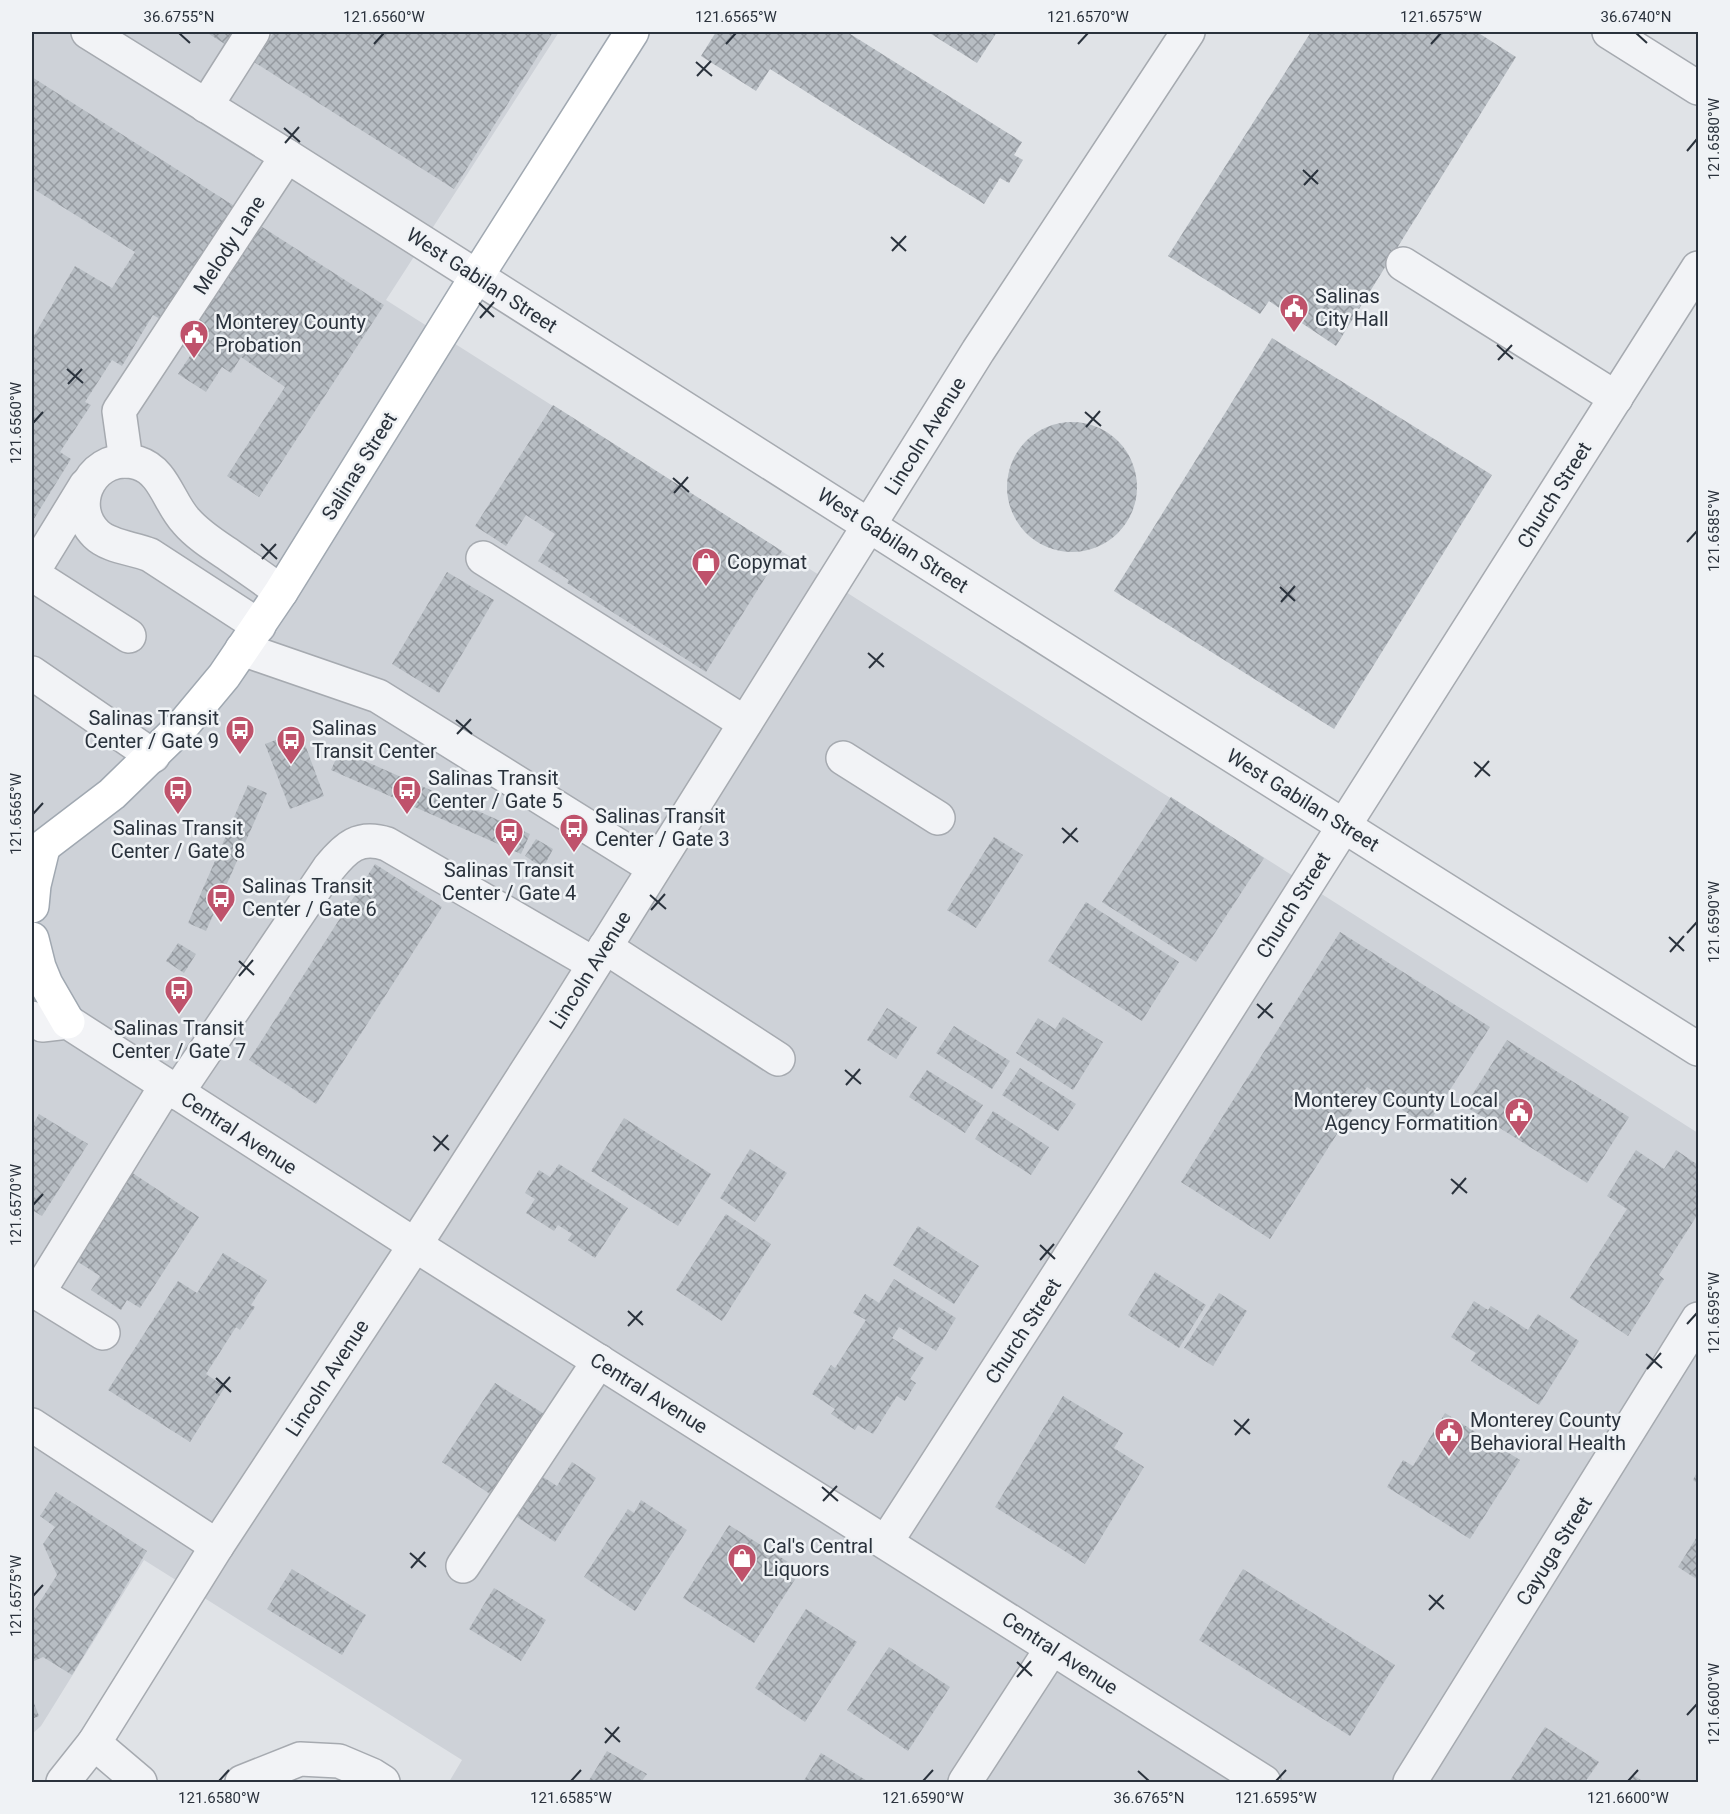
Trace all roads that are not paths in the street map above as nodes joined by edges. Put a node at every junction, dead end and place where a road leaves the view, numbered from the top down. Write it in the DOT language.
graph roads {
  1 [pos="88,32"];
  2 [pos="254,32"];
  3 [pos="632,32"];
  4 [pos="1188,32"];
  5 [pos="1609,32"];
  6 [pos="1698,88"];
  7 [pos="206,106"];
  8 [pos="287,156"];
  9 [pos="1403,264"];
  10 [pos="1698,268"];
  11 [pos="477,276"];
  12 [pos="1616,398"];
  13 [pos="126,462"];
  14 [pos="88,483"];
  15 [pos="869,525"];
  16 [pos="483,558"];
  17 [pos="32,573"];
  18 [pos="281,592"];
  19 [pos="129,636"];
  20 [pos="250,637"];
  21 [pos="32,673"];
  22 [pos="745,723"];
  23 [pos="153,756"];
  24 [pos="843,758"];
  25 [pos="938,818"];
  26 [pos="1344,825"];
  27 [pos="38,851"];
  28 [pos="654,868"];
  29 [pos="32,906"];
  30 [pos="32,939"];
  31 [pos="600,956"];
  32 [pos="32,1018"];
  33 [pos="68,1023"];
  34 [pos="1698,1049"];
  35 [pos="778,1059"];
  36 [pos="172,1090"];
  37 [pos="415,1245"];
  38 [pos="1698,1319"];
  39 [pos="103,1333"];
  40 [pos="599,1361"];
  41 [pos="32,1425"];
  42 [pos="886,1542"];
  43 [pos="217,1546"];
  44 [pos="463,1566"];
  45 [pos="1052,1648"];
  46 [pos="94,1743"];
  47 [pos="63,1782"];
  48 [pos="140,1782"];
  49 [pos="242,1782"];
  50 [pos="383,1782"];
  51 [pos="965,1782"];
  52 [pos="1264,1782"];
  53 [pos="1410,1782"];
  1 -- 7 [label="street, West Gabilan Street"];
  2 -- 7 [label="street"];
  3 -- 11 [label="main road, Salinas Street"];
  4 -- 15 [label="street, Lincoln Avenue"];
  5 -- 6 [label="street"];
  7 -- 8 [label="street, West Gabilan Street"];
  8 -- 11 [label="street, West Gabilan Street"];
  8 -- 13 [label="street, Melody Lane"];
  9 -- 12 [label="street"];
  10 -- 12 [label="street, Church Street"];
  11 -- 15 [label="street, West Gabilan Street"];
  11 -- 18 [label="main road, Salinas Street"];
  12 -- 26 [label="street, Church Street"];
  13 -- 14 [label="street"];
  13 -- 18 [label="street"];
  14 -- 17 [label="street"];
  14 -- 20 [label="street"];
  15 -- 22 [label="street, Lincoln Avenue"];
  15 -- 26 [label="street, West Gabilan Street"];
  16 -- 22 [label="street"];
  17 -- 19 [label="street"];
  18 -- 20 [label="main road, Salinas Street"];
  20 -- 23 [label="main road, Salinas Street"];
  20 -- 28 [label="street"];
  21 -- 23 [label="street"];
  22 -- 28 [label="street, Lincoln Avenue"];
  23 -- 27 [label="main road, Salinas Street"];
  24 -- 25 [label="street"];
  26 -- 34 [label="street, West Gabilan Street"];
  26 -- 42 [label="street, Church Street"];
  27 -- 29 [label="main road"];
  28 -- 31 [label="street, Lincoln Avenue"];
  30 -- 33 [label="main road"];
  31 -- 35 [label="street"];
  31 -- 36 [label="street"];
  31 -- 37 [label="street, Lincoln Avenue"];
  32 -- 33 [label="street"];
  33 -- 36 [label="street, Central Avenue"];
  36 -- 37 [label="street, Central Avenue"];
  36 -- 39 [label="street"];
  37 -- 40 [label="street, Central Avenue"];
  37 -- 43 [label="street, Lincoln Avenue"];
  38 -- 53 [label="street, Cayuga Street"];
  40 -- 42 [label="street, Central Avenue"];
  40 -- 44 [label="street"];
  41 -- 43 [label="street"];
  42 -- 45 [label="street, Central Avenue"];
  43 -- 46 [label="street, Lincoln Avenue"];
  45 -- 51 [label="street"];
  45 -- 52 [label="street, Central Avenue"];
  46 -- 47 [label="street, Lincoln Avenue"];
  46 -- 48 [label="street"];
  49 -- 50 [label="street"];
}
